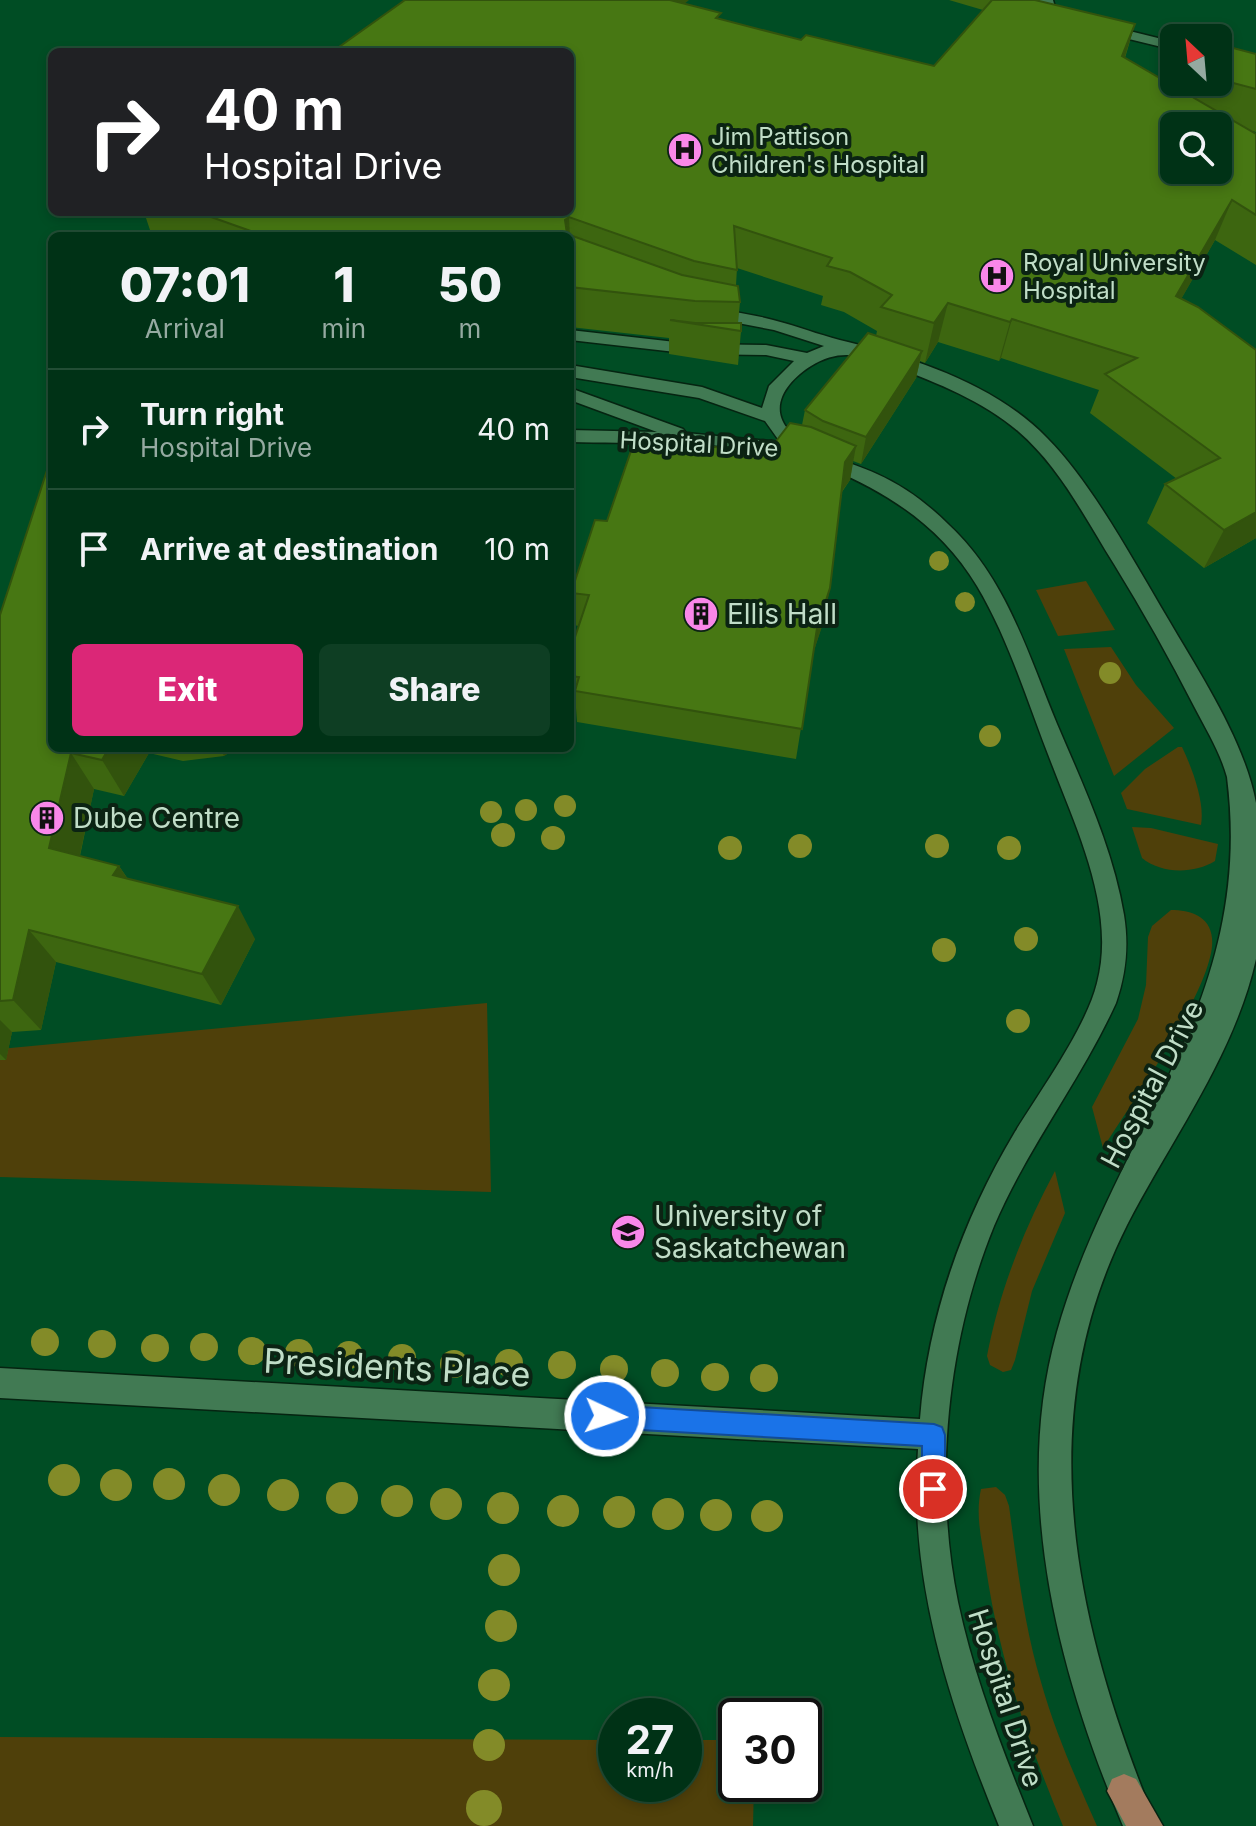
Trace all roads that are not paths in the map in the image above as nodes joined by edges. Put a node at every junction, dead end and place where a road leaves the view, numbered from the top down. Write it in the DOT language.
graph roads {
  1 [pos="1046,0"];
  2 [pos="1160,43"];
  3 [pos="687,308"];
  4 [pos="574,335"];
  5 [pos="844,347"];
  6 [pos="809,359"];
  7 [pos="574,372"];
  8 [pos="574,395"];
  9 [pos="771,417"];
  10 [pos="574,432"];
  11 [pos="574,437"];
  12 [pos="591,439"];
  13 [pos="694,439"];
  14 [pos="808,451"];
  15 [pos="0,1383"];
  16 [pos="934,1435"];
  17 [pos="1124,1791"];
  18 [pos="1016,1826"];
  19 [pos="1140,1826"];
  20 [pos="1146,1826"];
  1 -- 2 [label="street"];
  3 -- 5 [label="street"];
  4 -- 6 [label="street"];
  5 -- 6 [label="street, Hospital Drive"];
  5 -- 17 [label="street, Hospital Drive"];
  6 -- 9 [label="street, Hospital Drive"];
  7 -- 9 [label="street"];
  8 -- 13 [label="street"];
  9 -- 14 [label="street, Hospital Drive"];
  10 -- 12 [label="street"];
  11 -- 12 [label="street, Hospital Drive"];
  12 -- 13 [label="street, Hospital Drive"];
  13 -- 14 [label="street, Hospital Drive"];
  14 -- 16 [label="street, Hospital Drive"];
  15 -- 16 [label="street, Presidents Place"];
  16 -- 18 [label="street, Hospital Drive"];
  17 -- 19 [label="street, Hospital Drive"];
  17 -- 20 [label="main road"];
}
